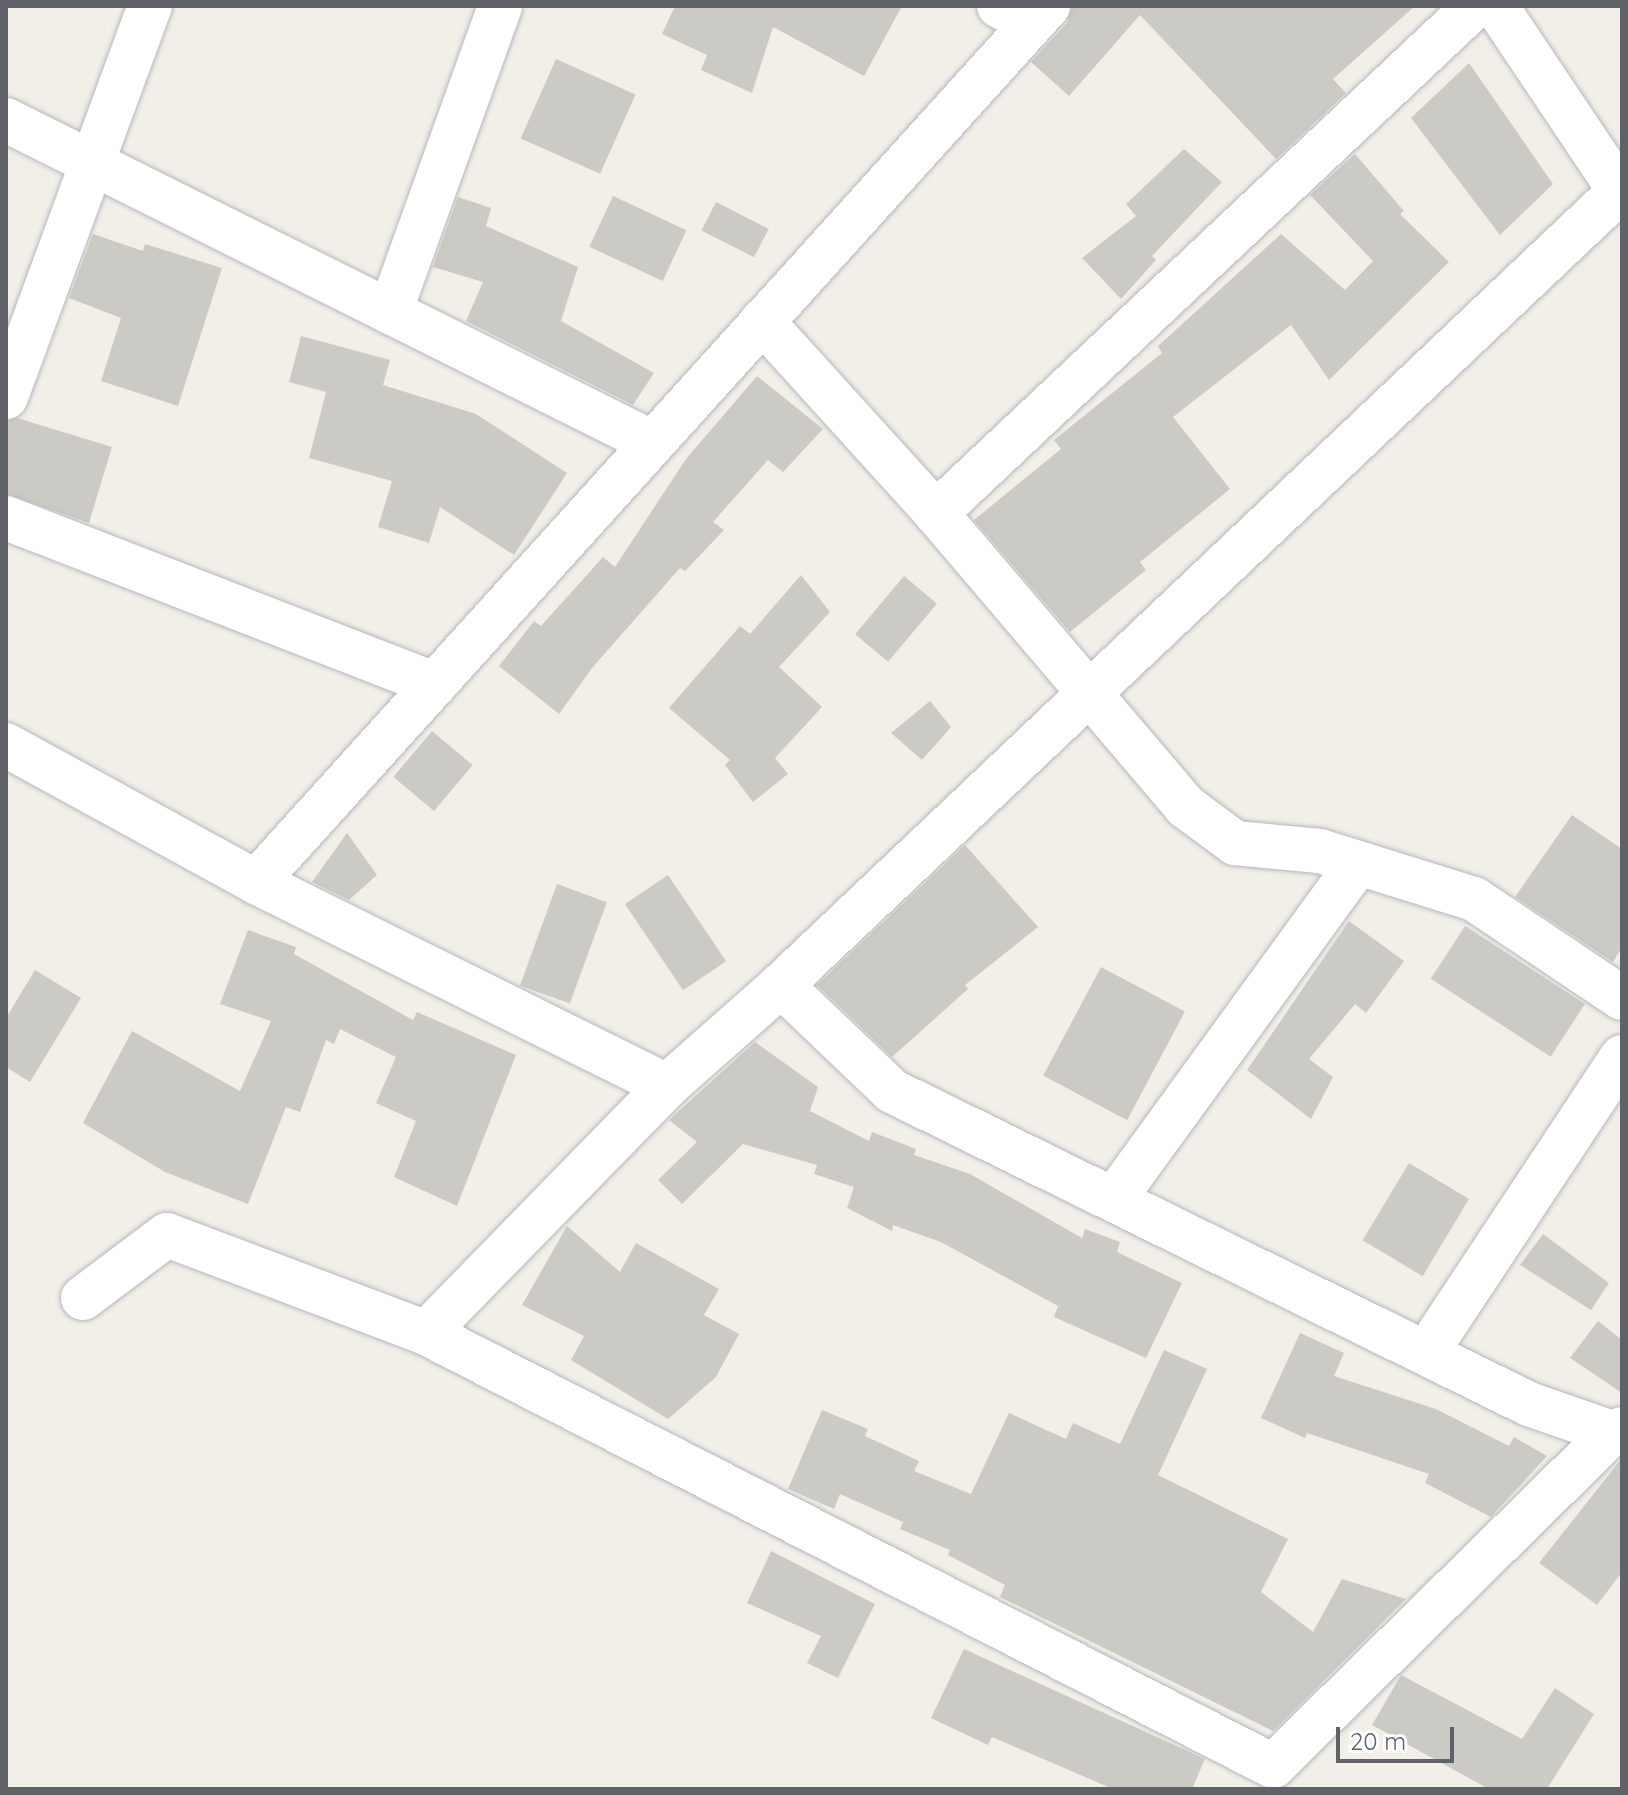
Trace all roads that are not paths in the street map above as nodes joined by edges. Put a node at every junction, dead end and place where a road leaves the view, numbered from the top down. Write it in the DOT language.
graph roads {
  1 [pos="150,6"];
  2 [pos="500,6"];
  3 [pos="1475,6"];
  4 [pos="1496,6"];
  5 [pos="1027,12"];
  6 [pos="6,120"];
  7 [pos="94,164"];
  8 [pos="1621,192"];
  9 [pos="390,312"];
  10 [pos="762,321"];
  11 [pos="6,397"];
  12 [pos="653,443"];
  13 [pos="936,513"];
  14 [pos="6,518"];
  15 [pos="435,684"];
  16 [pos="1088,690"];
  17 [pos="6,745"];
  18 [pos="1358,863"];
  19 [pos="256,882"];
  20 [pos="781,985"];
  21 [pos="1622,998"];
  22 [pos="1622,1057"];
  23 [pos="667,1086"];
  24 [pos="1114,1199"];
  25 [pos="83,1298"];
  26 [pos="426,1333"];
  27 [pos="1426,1353"];
  28 [pos="1617,1431"];
  1 -- 7 [label="street"];
  2 -- 9 [label="street"];
  3 -- 13 [label="street"];
  4 -- 8 [label="street"];
  5 -- 10 [label="street"];
  6 -- 7 [label="street"];
  7 -- 9 [label="street"];
  7 -- 11 [label="street"];
  8 -- 16 [label="street"];
  9 -- 12 [label="street"];
  10 -- 12 [label="street"];
  10 -- 13 [label="street"];
  12 -- 15 [label="street"];
  13 -- 16 [label="street"];
  14 -- 15 [label="street"];
  15 -- 19 [label="street"];
  16 -- 18 [label="street"];
  16 -- 20 [label="street"];
  17 -- 19 [label="street"];
  18 -- 21 [label="street"];
  18 -- 24 [label="street"];
  19 -- 23 [label="street"];
  20 -- 23 [label="street"];
  20 -- 24 [label="street"];
  22 -- 27 [label="street"];
  23 -- 26 [label="street"];
  24 -- 27 [label="street"];
  25 -- 26 [label="street"];
  26 -- 28 [label="street"];
  27 -- 28 [label="street"];
}
